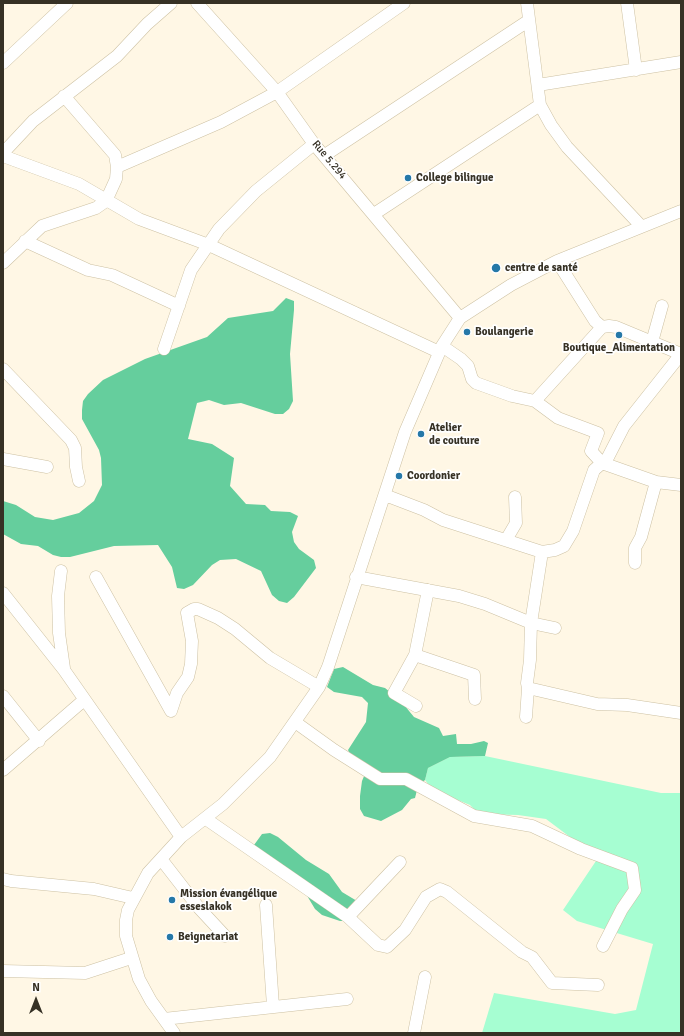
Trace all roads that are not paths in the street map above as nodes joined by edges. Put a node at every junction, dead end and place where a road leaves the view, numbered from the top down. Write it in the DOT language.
graph roads {
  1 [pos="68,3"];
  2 [pos="172,3"];
  3 [pos="197,3"];
  4 [pos="404,3"];
  5 [pos="528,3"];
  6 [pos="627,3"];
  7 [pos="528,21"];
  8 [pos="681,62"];
  9 [pos="3,63"];
  10 [pos="636,70"];
  11 [pos="538,85"];
  12 [pos="277,92"];
  13 [pos="64,96"];
  14 [pos="540,105"];
  15 [pos="314,144"];
  16 [pos="3,154"];
  17 [pos="325,155"];
  18 [pos="118,167"];
  19 [pos="106,201"];
  20 [pos="681,211"];
  21 [pos="374,214"];
  22 [pos="641,226"];
  23 [pos="25,241"];
  24 [pos="209,245"];
  25 [pos="557,261"];
  26 [pos="3,264"];
  27 [pos="179,306"];
  28 [pos="662,306"];
  29 [pos="460,318"];
  30 [pos="602,327"];
  31 [pos="652,342"];
  32 [pos="164,349"];
  33 [pos="440,349"];
  34 [pos="681,354"];
  35 [pos="3,369"];
  36 [pos="535,401"];
  37 [pos="3,459"];
  38 [pos="604,463"];
  39 [pos="47,467"];
  40 [pos="79,480"];
  41 [pos="656,482"];
  42 [pos="681,485"];
  43 [pos="516,497"];
  44 [pos="384,498"];
  45 [pos="506,540"];
  46 [pos="542,552"];
  47 [pos="634,563"];
  48 [pos="61,571"];
  49 [pos="96,577"];
  50 [pos="356,577"];
  51 [pos="428,590"];
  52 [pos="3,593"];
  53 [pos="531,623"];
  54 [pos="555,628"];
  55 [pos="415,655"];
  56 [pos="64,670"];
  57 [pos="319,687"];
  58 [pos="528,688"];
  59 [pos="3,696"];
  60 [pos="475,699"];
  61 [pos="84,700"];
  62 [pos="416,706"];
  63 [pos="681,714"];
  64 [pos="526,717"];
  65 [pos="295,722"];
  66 [pos="39,741"];
  67 [pos="3,770"];
  68 [pos="206,819"];
  69 [pos="181,837"];
  70 [pos="161,859"];
  71 [pos="400,862"];
  72 [pos="3,879"];
  73 [pos="133,898"];
  74 [pos="266,905"];
  75 [pos="348,917"];
  76 [pos="226,936"];
  77 [pos="603,946"];
  78 [pos="132,958"];
  79 [pos="3,971"];
  80 [pos="425,977"];
  81 [pos="598,985"];
  82 [pos="347,999"];
  83 [pos="273,1006"];
  84 [pos="164,1019"];
  85 [pos="174,1033"];
  86 [pos="414,1033"];
  1 -- 9 [label="street"];
  2 -- 13 [label="street"];
  3 -- 12 [label="street, Rue 5.294"];
  4 -- 12 [label="street"];
  5 -- 7 [label="street"];
  6 -- 10 [label="street"];
  7 -- 11 [label="street"];
  7 -- 17 [label="street"];
  8 -- 10 [label="street"];
  10 -- 11 [label="street"];
  11 -- 14 [label="street"];
  12 -- 15 [label="street, Rue 5.294"];
  12 -- 18 [label="street"];
  13 -- 16 [label="street"];
  13 -- 18 [label="street"];
  14 -- 21 [label="street"];
  14 -- 22 [label="street"];
  15 -- 17 [label="street, Rue 5.294"];
  15 -- 24 [label="street"];
  16 -- 19 [label="street"];
  17 -- 21 [label="street, Rue 5.294"];
  18 -- 19 [label="street"];
  19 -- 23 [label="street"];
  19 -- 24 [label="street"];
  20 -- 22 [label="street"];
  21 -- 29 [label="street, Rue 5.294"];
  22 -- 25 [label="street"];
  23 -- 26 [label="street"];
  23 -- 27 [label="street"];
  24 -- 27 [label="street"];
  24 -- 33 [label="street"];
  25 -- 29 [label="street"];
  25 -- 30 [label="street"];
  27 -- 32 [label="street"];
  28 -- 31 [label="street"];
  29 -- 33 [label="street"];
  30 -- 31 [label="street"];
  30 -- 36 [label="street"];
  31 -- 34 [label="street"];
  33 -- 36 [label="street"];
  33 -- 44 [label="street"];
  34 -- 38 [label="street"];
  35 -- 40 [label="street"];
  36 -- 38 [label="street"];
  37 -- 39 [label="street"];
  38 -- 41 [label="street"];
  38 -- 46 [label="street"];
  41 -- 42 [label="street"];
  41 -- 47 [label="street"];
  43 -- 45 [label="street"];
  44 -- 45 [label="street"];
  44 -- 50 [label="street"];
  45 -- 46 [label="street"];
  46 -- 53 [label="street"];
  48 -- 56 [label="street"];
  49 -- 57 [label="street"];
  50 -- 51 [label="street"];
  50 -- 57 [label="street"];
  51 -- 53 [label="street"];
  51 -- 55 [label="street"];
  52 -- 56 [label="street"];
  53 -- 54 [label="street"];
  53 -- 58 [label="street"];
  55 -- 60 [label="street"];
  55 -- 62 [label="street"];
  56 -- 61 [label="street"];
  57 -- 65 [label="street"];
  58 -- 63 [label="street"];
  58 -- 64 [label="street"];
  59 -- 66 [label="street"];
  61 -- 66 [label="street"];
  61 -- 69 [label="street"];
  65 -- 68 [label="street"];
  65 -- 77 [label="street"];
  66 -- 67 [label="street"];
  68 -- 69 [label="street"];
  68 -- 75 [label="street"];
  69 -- 70 [label="street"];
  70 -- 73 [label="street"];
  70 -- 76 [label="street"];
  71 -- 75 [label="street"];
  72 -- 73 [label="street"];
  73 -- 78 [label="street"];
  74 -- 83 [label="street"];
  75 -- 81 [label="street"];
  78 -- 79 [label="street"];
  78 -- 84 [label="street"];
  80 -- 86 [label="street"];
  82 -- 83 [label="street"];
  83 -- 84 [label="street"];
  84 -- 85 [label="street"];
}
